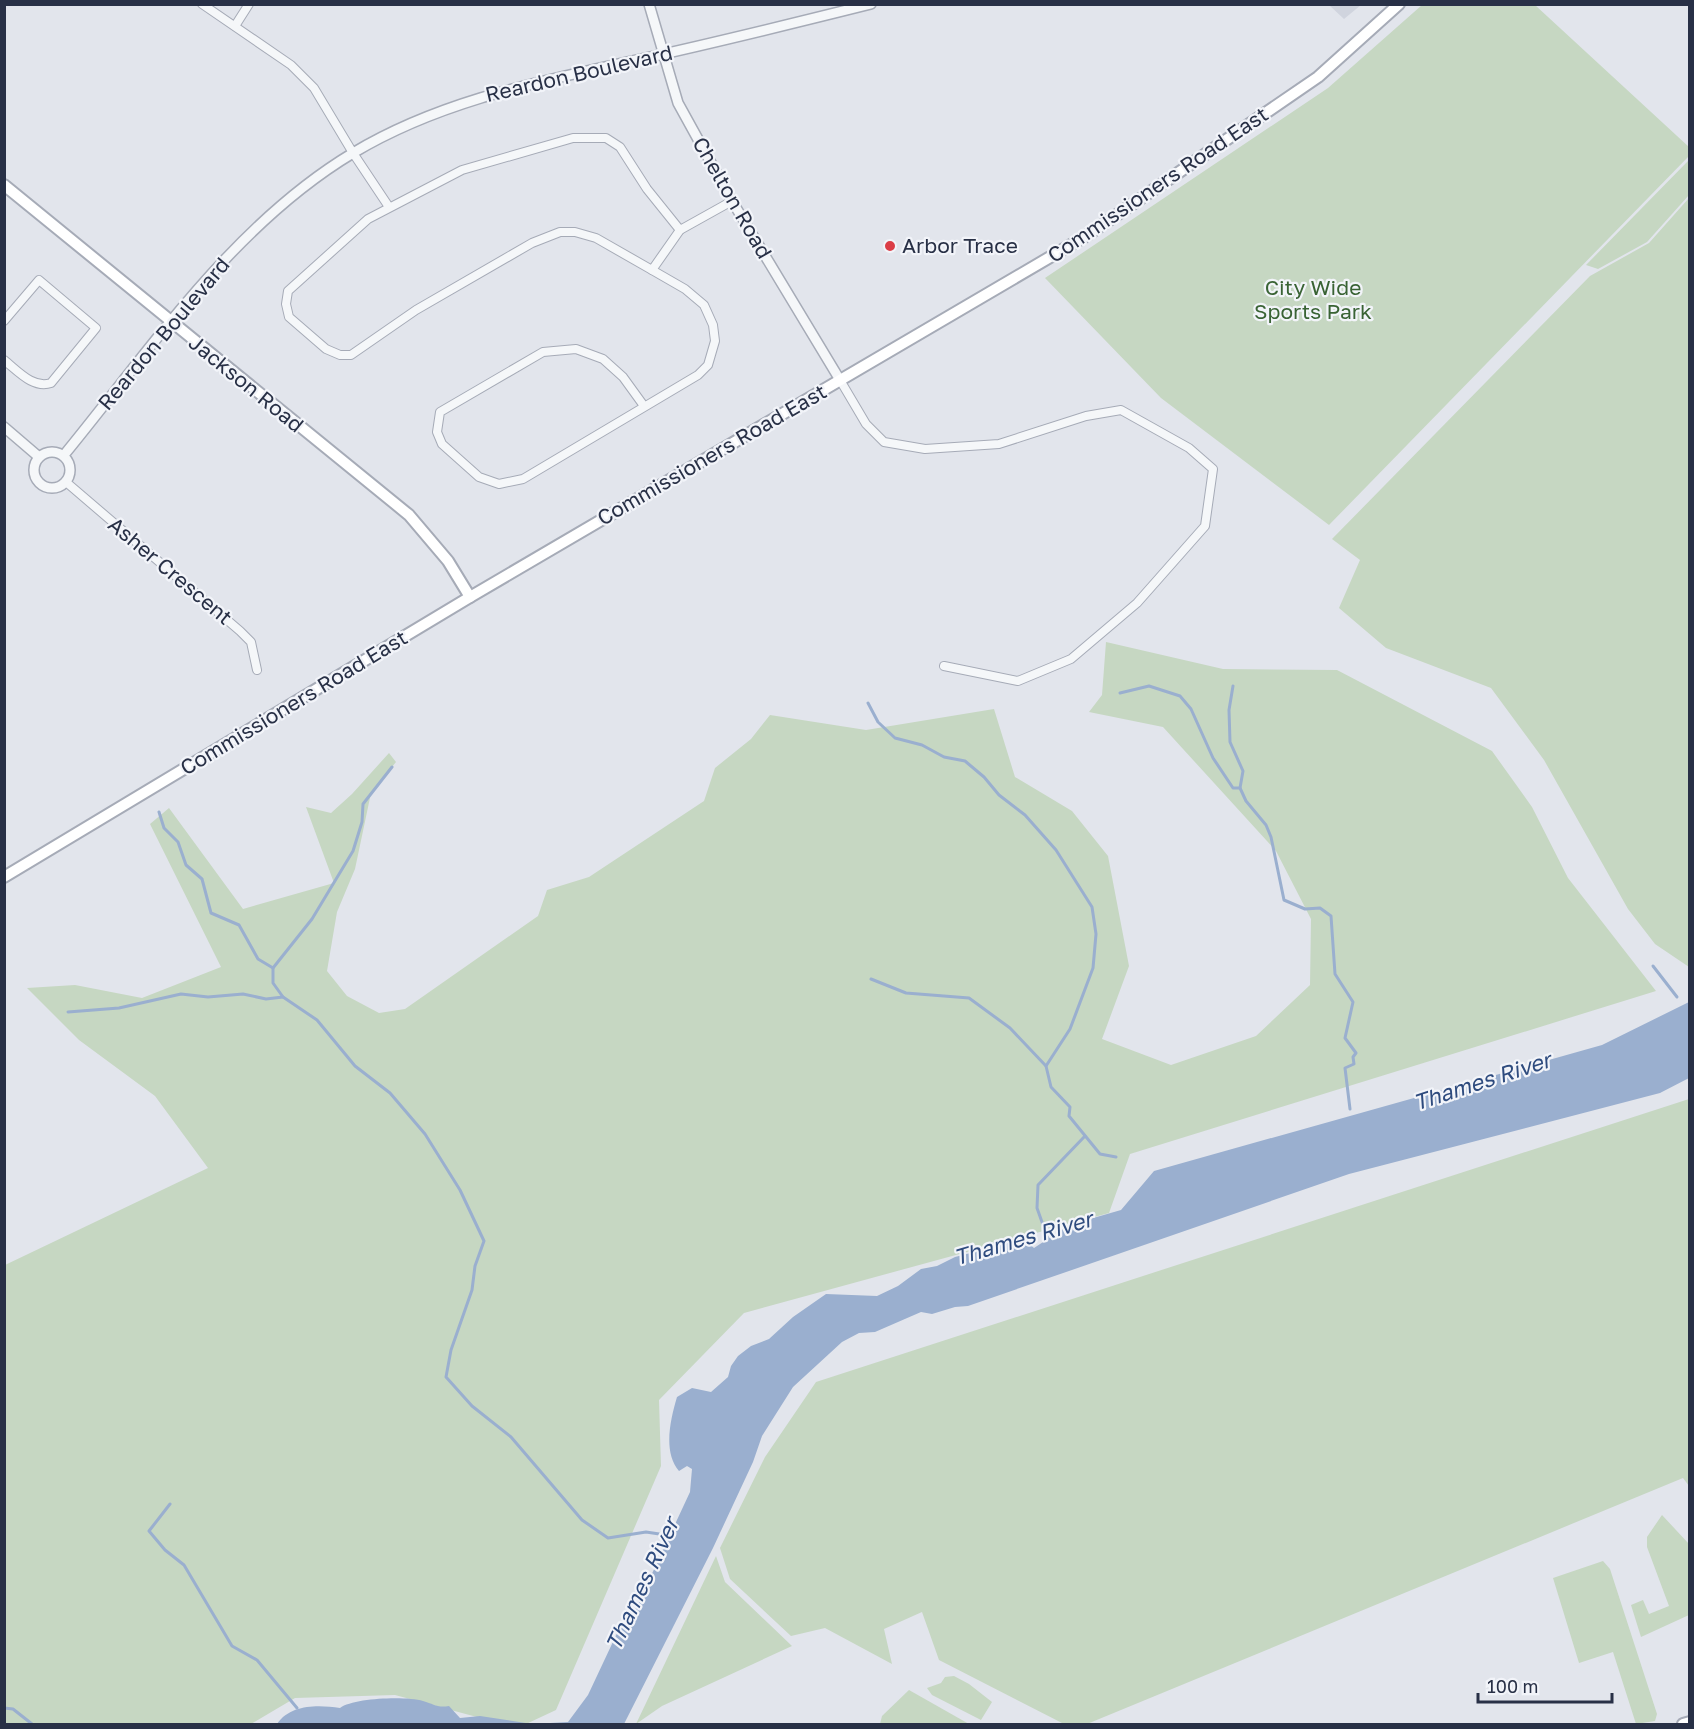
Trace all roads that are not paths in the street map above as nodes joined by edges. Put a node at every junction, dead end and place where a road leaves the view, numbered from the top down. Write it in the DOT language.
graph roads {
  1 [pos="202,4"];
  2 [pos="249,4"];
  3 [pos="649,4"];
  4 [pos="871,4"];
  5 [pos="1399,4"];
  6 [pos="235,26"];
  7 [pos="663,54"];
  8 [pos="353,153"];
  9 [pos="4,185"];
  10 [pos="732,201"];
  11 [pos="389,207"];
  12 [pos="680,230"];
  13 [pos="652,270"];
  14 [pos="4,321"];
  15 [pos="171,323"];
  16 [pos="4,360"];
  17 [pos="840,380"];
  18 [pos="644,406"];
  19 [pos="4,427"];
  20 [pos="64,455"];
  21 [pos="39,457"];
  22 [pos="66,482"];
  23 [pos="470,597"];
  24 [pos="944,666"];
  25 [pos="257,670"];
  26 [pos="4,877"];
  27 [pos="1689,1722"];
  28 [pos="1684,1724"];
  1 -- 6 [label="street"];
  2 -- 6 [label="street"];
  3 -- 7 [label="street, Chelton Road"];
  4 -- 7 [label="street, Reardon Boulevard"];
  5 -- 17 [label="main road, Commissioners Road East"];
  6 -- 8 [label="street"];
  7 -- 8 [label="street, Reardon Boulevard"];
  7 -- 10 [label="street, Chelton Road"];
  8 -- 11 [label="street"];
  8 -- 15 [label="street, Reardon Boulevard"];
  9 -- 15 [label="main road, Jackson Road"];
  10 -- 12 [label="street"];
  10 -- 17 [label="street, Chelton Road"];
  11 -- 12 [label="street"];
  11 -- 13 [label="street"];
  12 -- 13 [label="street"];
  13 -- 18 [label="street"];
  14 -- 16 [label="street"];
  15 -- 20 [label="street, Reardon Boulevard"];
  15 -- 23 [label="main road, Jackson Road"];
  17 -- 23 [label="main road, Commissioners Road East"];
  17 -- 24 [label="street"];
  18 -- 18 [label="street"];
  19 -- 21 [label="street"];
  20 -- 21 [label="street"];
  20 -- 22 [label="street"];
  21 -- 22 [label="street"];
  22 -- 25 [label="street, Asher Crescent"];
  23 -- 26 [label="main road, Commissioners Road East"];
  27 -- 28 [label="main road"];
}
